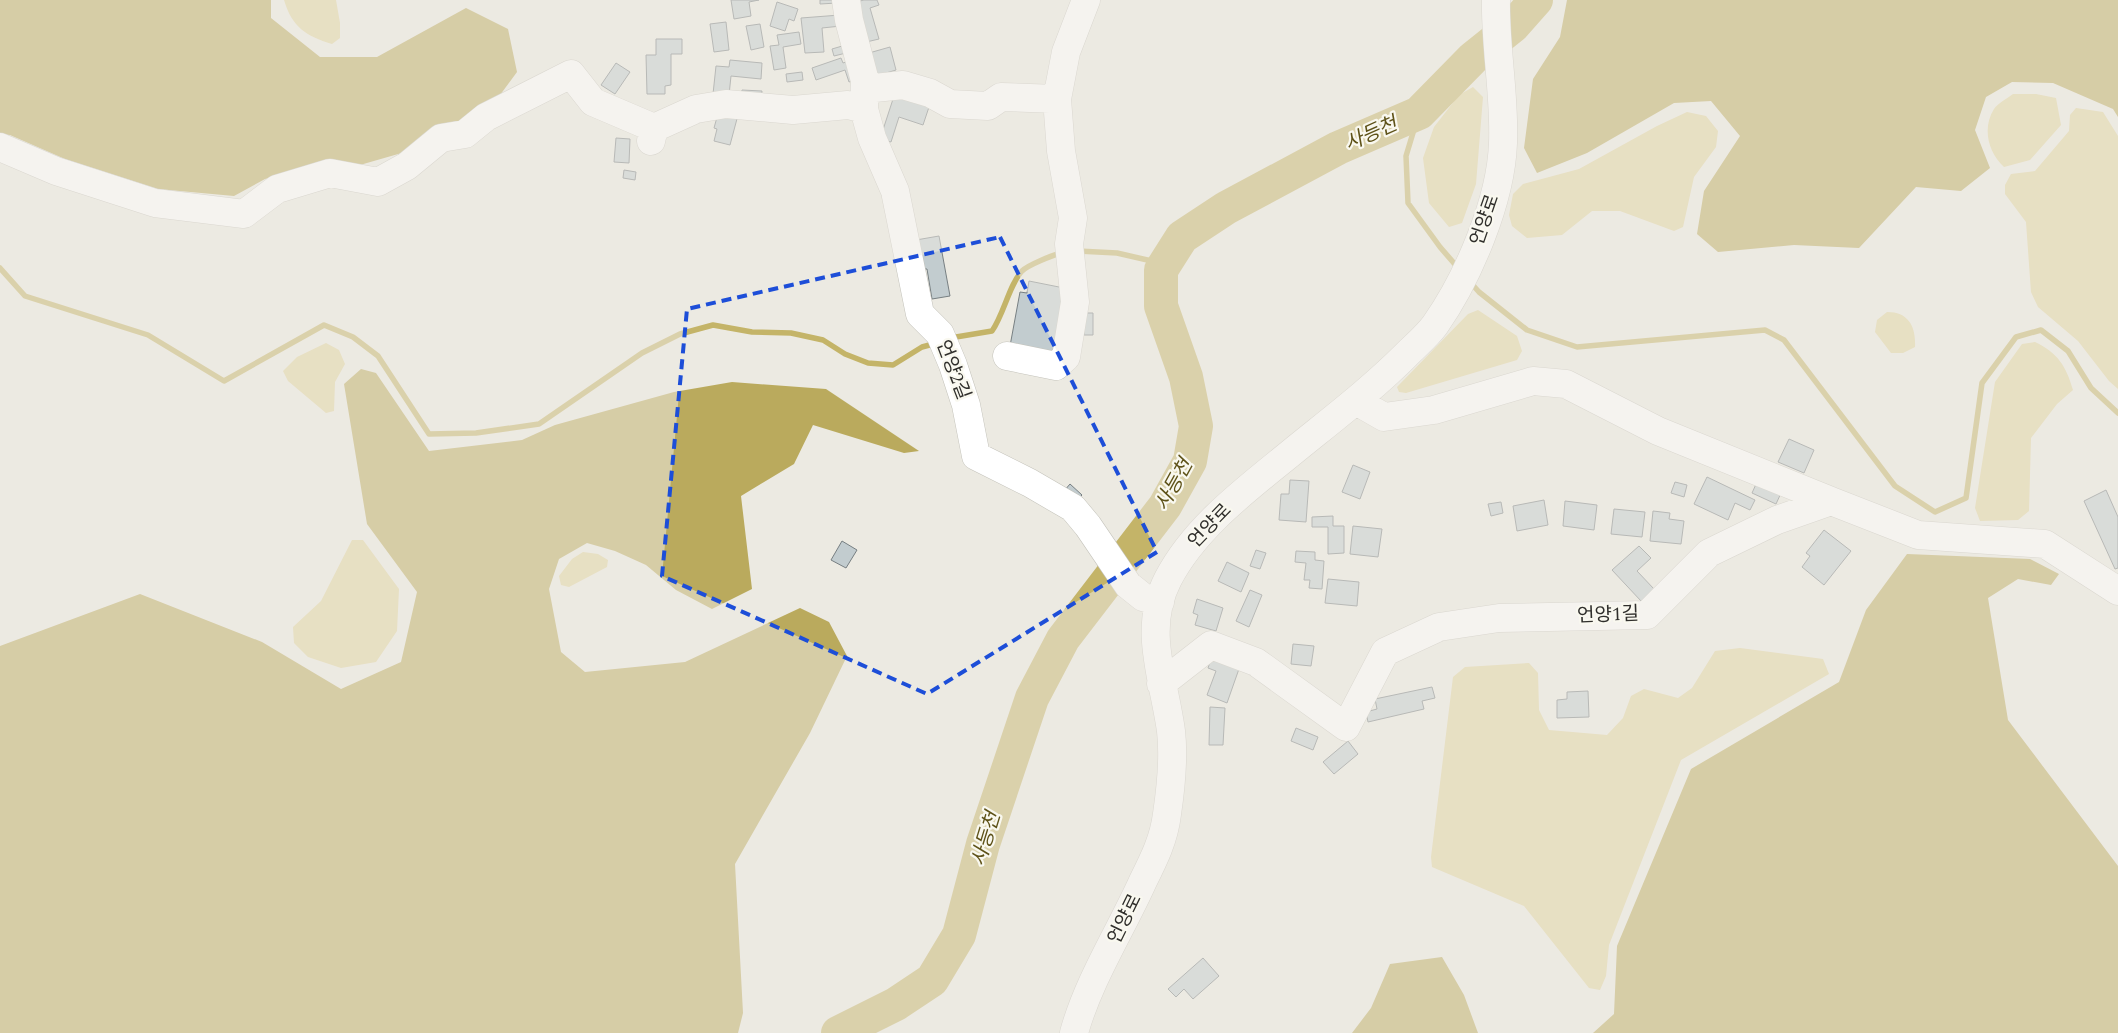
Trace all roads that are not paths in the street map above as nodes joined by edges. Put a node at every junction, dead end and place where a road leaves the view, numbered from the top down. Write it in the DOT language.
graph roads {
  1 [pos="846,0"];
  2 [pos="1086,0"];
  3 [pos="1496,8"];
  4 [pos="864,99"];
  5 [pos="1057,99"];
  6 [pos="0,147"];
  7 [pos="1007,356"];
  8 [pos="1356,401"];
  9 [pos="1831,500"];
  10 [pos="2118,591"];
  11 [pos="1160,602"];
  12 [pos="1161,684"];
  13 [pos="1074,1033"];
  1 -- 4 [label="street, 언양2길"];
  2 -- 5 [label="street"];
  3 -- 8 [label="street, 언양로"];
  4 -- 5 [label="street"];
  4 -- 6 [label="street"];
  4 -- 11 [label="street, 언양2길"];
  5 -- 7 [label="street"];
  8 -- 9 [label="street"];
  8 -- 11 [label="street, 언양로"];
  9 -- 10 [label="street"];
  9 -- 12 [label="street, 언양1길"];
  11 -- 12 [label="street, 언양로"];
  12 -- 13 [label="street, 언양로"];
}
